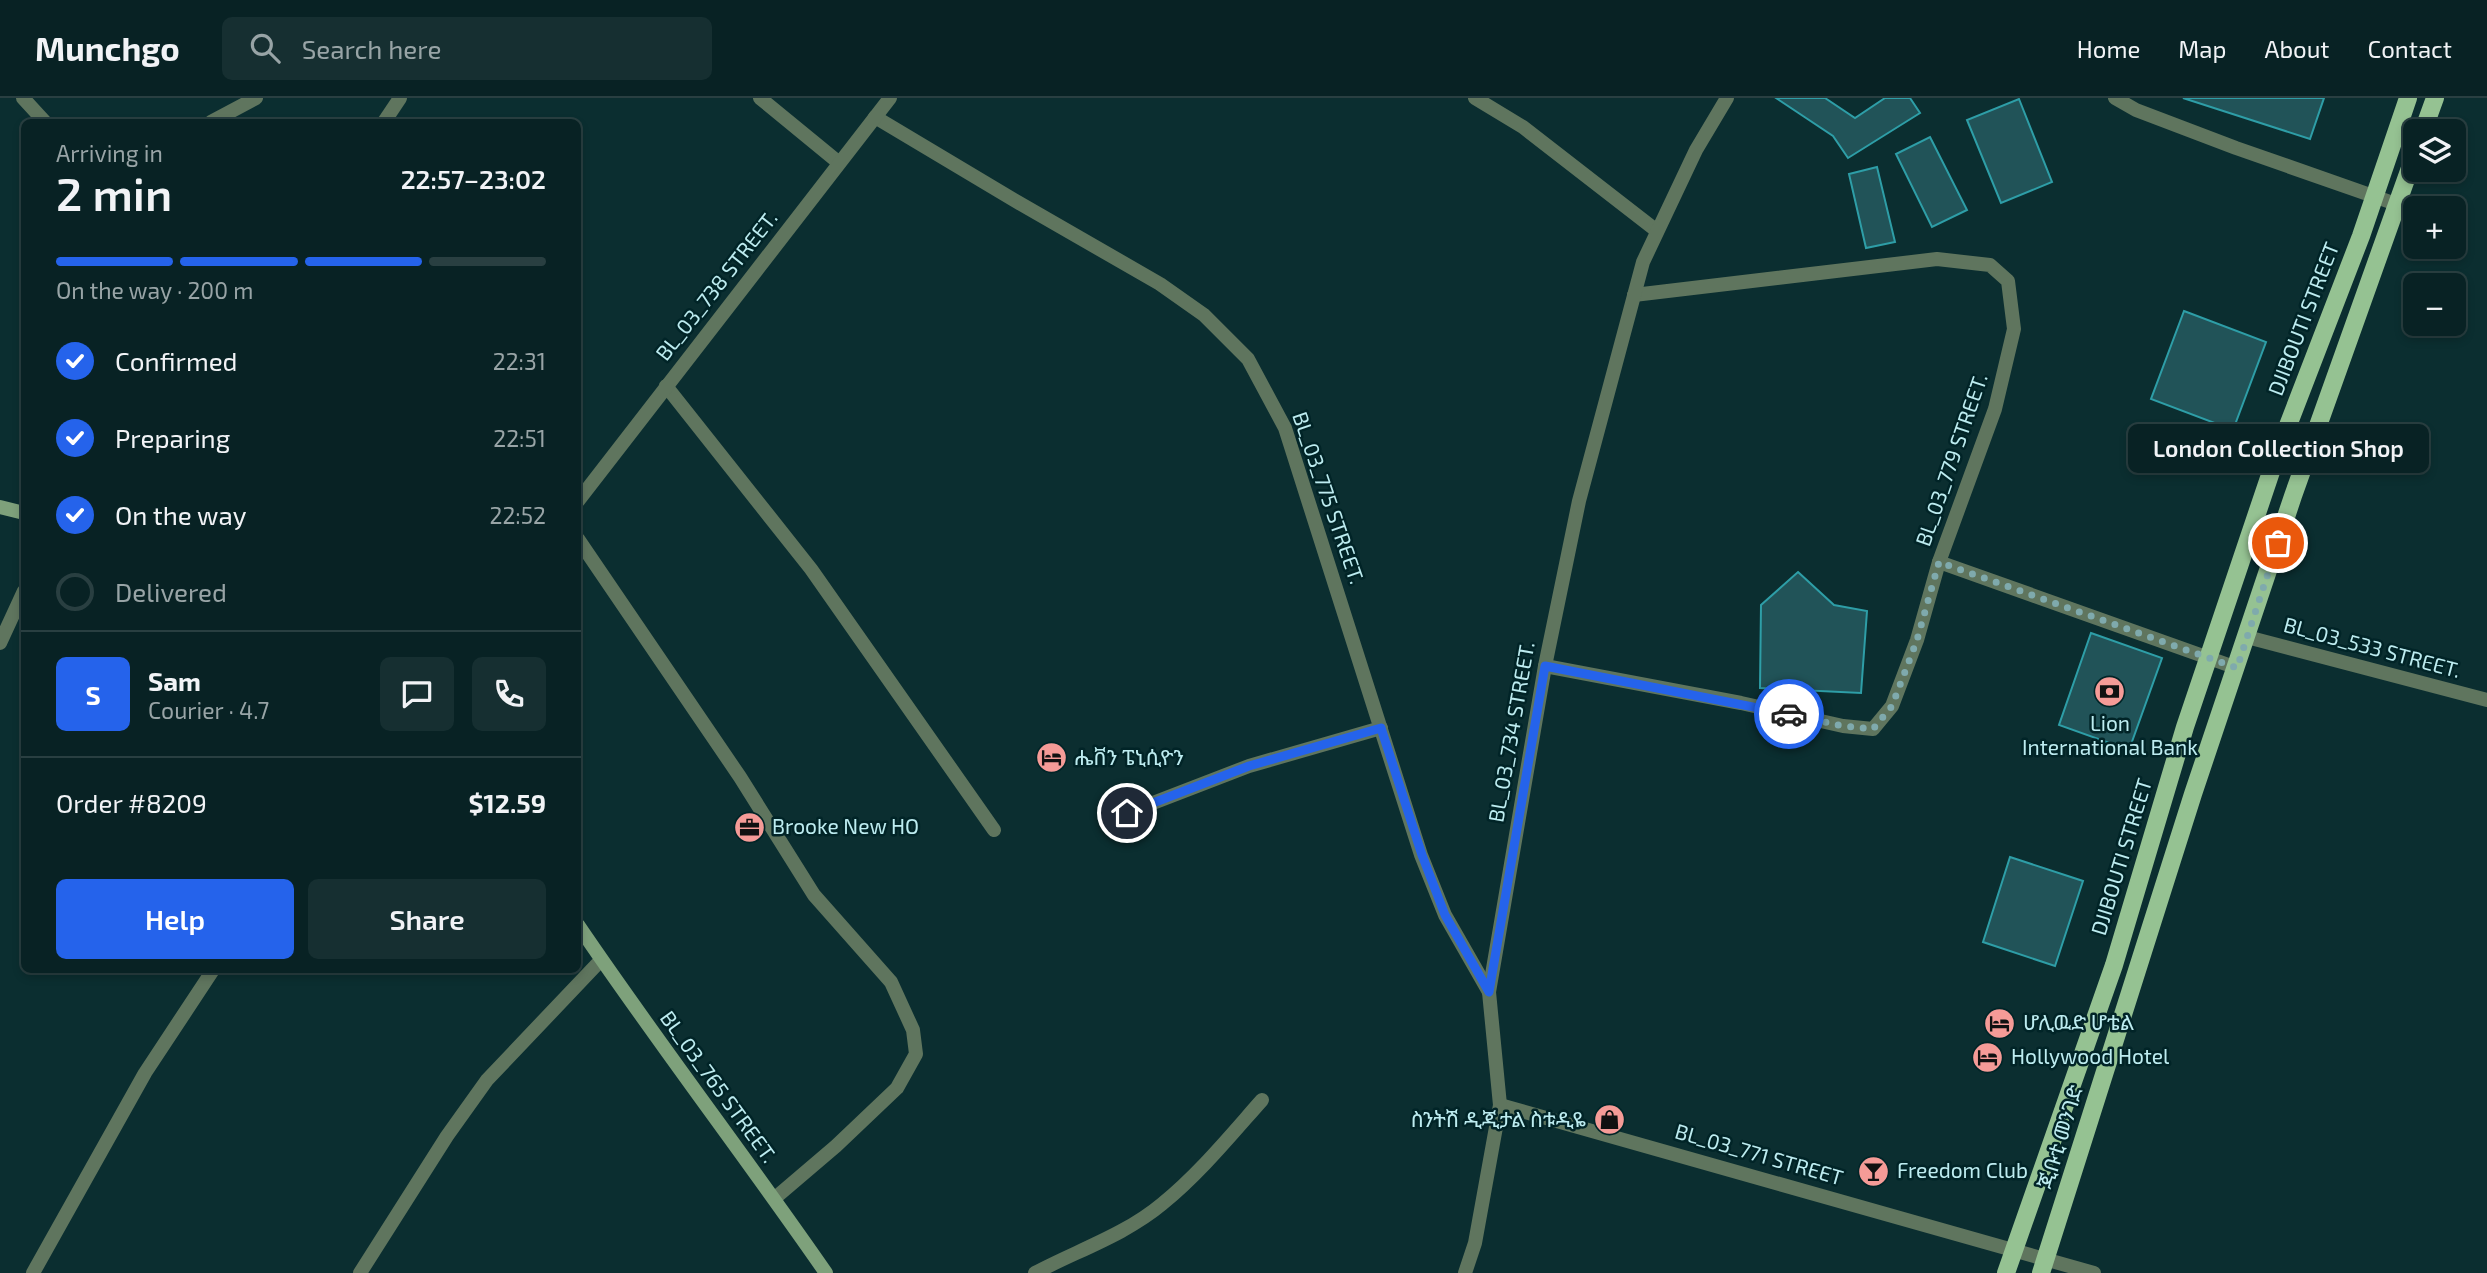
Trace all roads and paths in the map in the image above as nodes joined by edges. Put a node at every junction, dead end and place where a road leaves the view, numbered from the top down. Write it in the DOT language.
graph roads {
  1 [pos="23,98"];
  2 [pos="256,98"];
  3 [pos="400,98"];
  4 [pos="760,98"];
  5 [pos="890,98"];
  6 [pos="1475,98"];
  7 [pos="1727,98"];
  8 [pos="2115,98"];
  9 [pos="2408,98"];
  10 [pos="2435,98"];
  11 [pos="875,117"];
  12 [pos="42,119"];
  13 [pos="217,119"];
  14 [pos="386,119"];
  15 [pos="2427,119"];
  16 [pos="838,163"];
  17 [pos="2404,182"];
  18 [pos="2374,197"];
  19 [pos="2396,204"];
  20 [pos="1657,232"];
  21 [pos="1634,295"];
  22 [pos="666,386"];
  23 [pos="581,497"];
  24 [pos="0,507"];
  25 [pos="21,512"];
  26 [pos="581,543"];
  27 [pos="1939,562"];
  28 [pos="21,598"];
  29 [pos="2247,637"];
  30 [pos="0,643"];
  31 [pos="2209,658"];
  32 [pos="1545,666"];
  33 [pos="2237,668"];
  34 [pos="2487,700"];
  35 [pos="1381,728"];
  36 [pos="1127,813"];
  37 [pos="994,830"];
  38 [pos="581,930"];
  39 [pos="601,960"];
  40 [pos="210,973"];
  41 [pos="1489,992"];
  42 [pos="1262,1100"];
  43 [pos="1500,1105"];
  44 [pos="775,1199"];
  45 [pos="2013,1249"];
  46 [pos="2044,1266"];
  47 [pos="33,1273"];
  48 [pos="360,1273"];
  49 [pos="826,1273"];
  50 [pos="1034,1273"];
  51 [pos="1465,1273"];
  52 [pos="2006,1273"];
  53 [pos="2094,1273"];
  1 -- 12 [label="street"];
  2 -- 13 [label="street"];
  3 -- 14 [label="street"];
  4 -- 16 [label="street"];
  5 -- 11 [label="street, BL_03_738 STREET."];
  6 -- 20 [label="street"];
  7 -- 20 [label="street, BL_03_734 STREET."];
  8 -- 18 [label="street"];
  9 -- 18 [label="main road, DJIBOUTI STREET"];
  10 -- 15 [label="main road"];
  11 -- 16 [label="street, BL_03_738 STREET."];
  11 -- 35 [label="street, BL_03_775 STREET."];
  16 -- 22 [label="street, BL_03_738 STREET."];
  17 -- 19 [label="main road, ጂቡቲ መንገድ"];
  18 -- 19 [label="street"];
  18 -- 31 [label="main road, DJIBOUTI STREET"];
  19 -- 29 [label="main road, ጂቡቲ መንገድ"];
  20 -- 21 [label="street, BL_03_734 STREET."];
  21 -- 27 [label="street, BL_03_779 STREET."];
  21 -- 32 [label="street, BL_03_734 STREET."];
  22 -- 23 [label="street, BL_03_738 STREET."];
  22 -- 37 [label="street"];
  24 -- 25 [label="street"];
  26 -- 44 [label="street"];
  27 -- 31 [label="street"];
  27 -- 32 [label="street, BL_03_779 STREET."];
  28 -- 30 [label="street"];
  29 -- 33 [label="main road, ጂቡቲ መንገድ"];
  29 -- 34 [label="street, BL_03_533 STREET."];
  31 -- 33 [label="street"];
  31 -- 45 [label="main road, DJIBOUTI STREET"];
  32 -- 41 [label="street, BL_03_734 STREET."];
  33 -- 46 [label="main road, ጂቡቲ መንገድ"];
  35 -- 36 [label="street"];
  35 -- 41 [label="street, BL_03_775 STREET."];
  38 -- 39 [label="street, BL_03_765 STREET."];
  39 -- 44 [label="street, BL_03_765 STREET."];
  39 -- 48 [label="street"];
  40 -- 47 [label="street"];
  41 -- 43 [label="street, BL_03_734 STREET."];
  42 -- 50 [label="street"];
  43 -- 45 [label="street, BL_03_771 STREET"];
  43 -- 51 [label="street, BL_03_734 STREET."];
  44 -- 49 [label="street, BL_03_765 STREET."];
  45 -- 46 [label="street, BL_03_771 STREET"];
  45 -- 52 [label="main road, DJIBOUTI STREET"];
  46 -- 53 [label="street, BL_03_771 STREET"];
}
